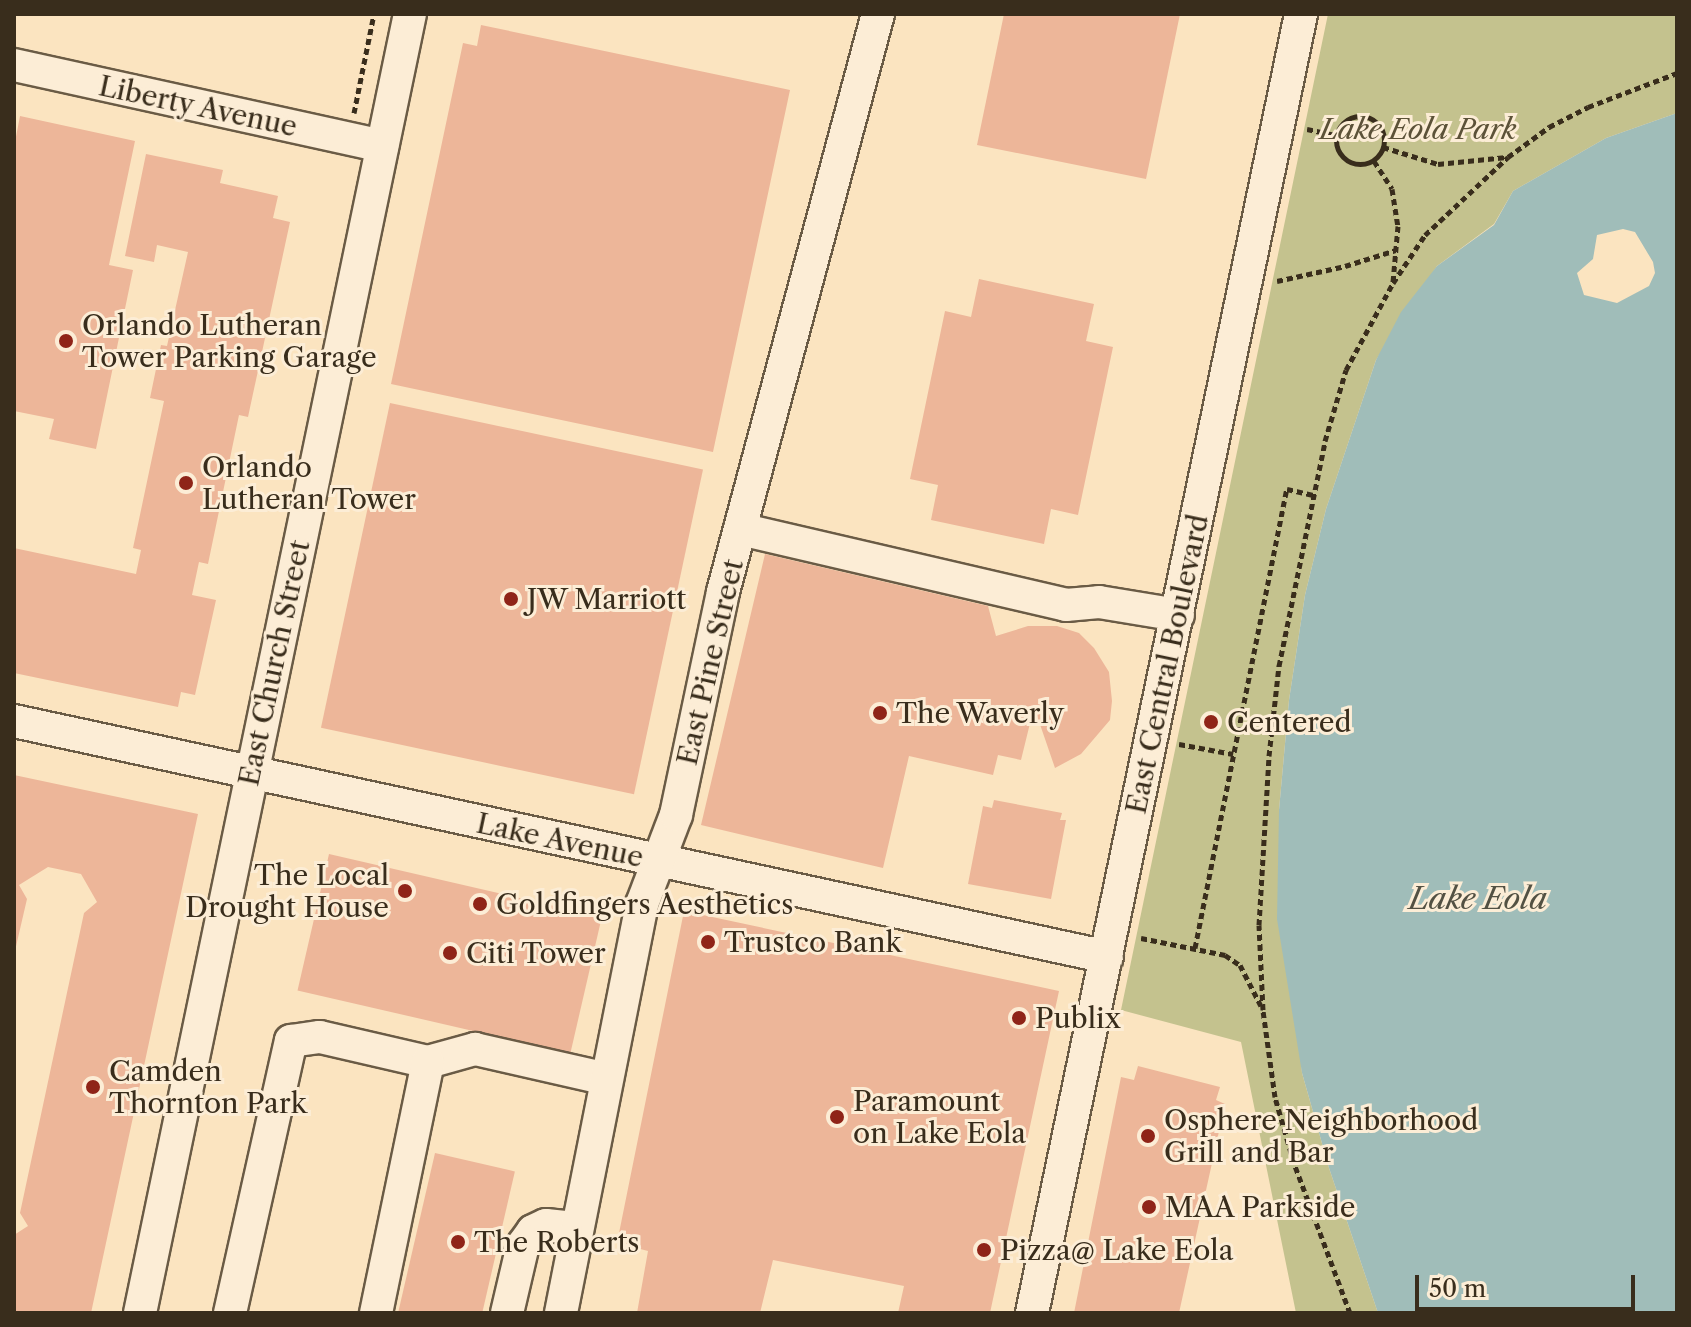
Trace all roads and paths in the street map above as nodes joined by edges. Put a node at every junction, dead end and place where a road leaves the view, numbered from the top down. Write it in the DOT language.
graph roads {
  1 [pos="374,14"];
  2 [pos="410,14"];
  3 [pos="878,14"];
  4 [pos="1301,14"];
  5 [pos="14,65"];
  6 [pos="1677,73"];
  7 [pos="353,117"];
  8 [pos="1307,129"];
  9 [pos="1336,135"];
  10 [pos="382,146"];
  11 [pos="1383,147"];
  12 [pos="1508,157"];
  13 [pos="1374,161"];
  14 [pos="1396,250"];
  15 [pos="1276,281"];
  16 [pos="1393,283"];
  17 [pos="1314,495"];
  18 [pos="740,529"];
  19 [pos="1178,615"];
  20 [pos="14,721"];
  21 [pos="1179,744"];
  22 [pos="1233,754"];
  23 [pos="252,774"];
  24 [pos="658,862"];
  25 [pos="1139,937"];
  26 [pos="1195,948"];
  27 [pos="1107,957"];
  28 [pos="1263,1010"];
  29 [pos="428,1062"];
  30 [pos="607,1079"];
  31 [pos="577,1228"];
  32 [pos="140,1313"];
  33 [pos="230,1313"];
  34 [pos="376,1313"];
  35 [pos="507,1313"];
  36 [pos="561,1313"];
  37 [pos="1032,1313"];
  38 [pos="1350,1313"];
  1 -- 7 [label="path"];
  2 -- 10 [label="street, East Church Street"];
  3 -- 18 [label="street, East Pine Street"];
  4 -- 19 [label="street, East Central Boulevard"];
  5 -- 10 [label="street, Liberty Avenue"];
  6 -- 12 [label="path"];
  8 -- 9 [label="path"];
  9 -- 11 [label="path"];
  9 -- 13 [label="path"];
  10 -- 23 [label="street, East Church Street"];
  11 -- 12 [label="path"];
  11 -- 13 [label="path"];
  12 -- 16 [label="path"];
  13 -- 14 [label="path"];
  14 -- 15 [label="path"];
  14 -- 16 [label="path"];
  16 -- 17 [label="path"];
  17 -- 22 [label="path"];
  17 -- 28 [label="path"];
  18 -- 19 [label="street"];
  18 -- 24 [label="street, East Pine Street"];
  19 -- 27 [label="street, East Central Boulevard"];
  20 -- 23 [label="street, Lake Avenue"];
  21 -- 22 [label="path"];
  22 -- 26 [label="path"];
  23 -- 24 [label="street, Lake Avenue"];
  23 -- 32 [label="street, East Church Street"];
  24 -- 27 [label="street, Lake Avenue"];
  24 -- 30 [label="street, East Pine Street"];
  25 -- 26 [label="path"];
  26 -- 28 [label="path"];
  27 -- 37 [label="street, East Central Boulevard"];
  28 -- 38 [label="path"];
  29 -- 30 [label="street"];
  29 -- 33 [label="street"];
  29 -- 34 [label="street"];
  30 -- 31 [label="street, East Pine Street"];
  31 -- 35 [label="street"];
  31 -- 36 [label="street, East Pine Street"];
}
